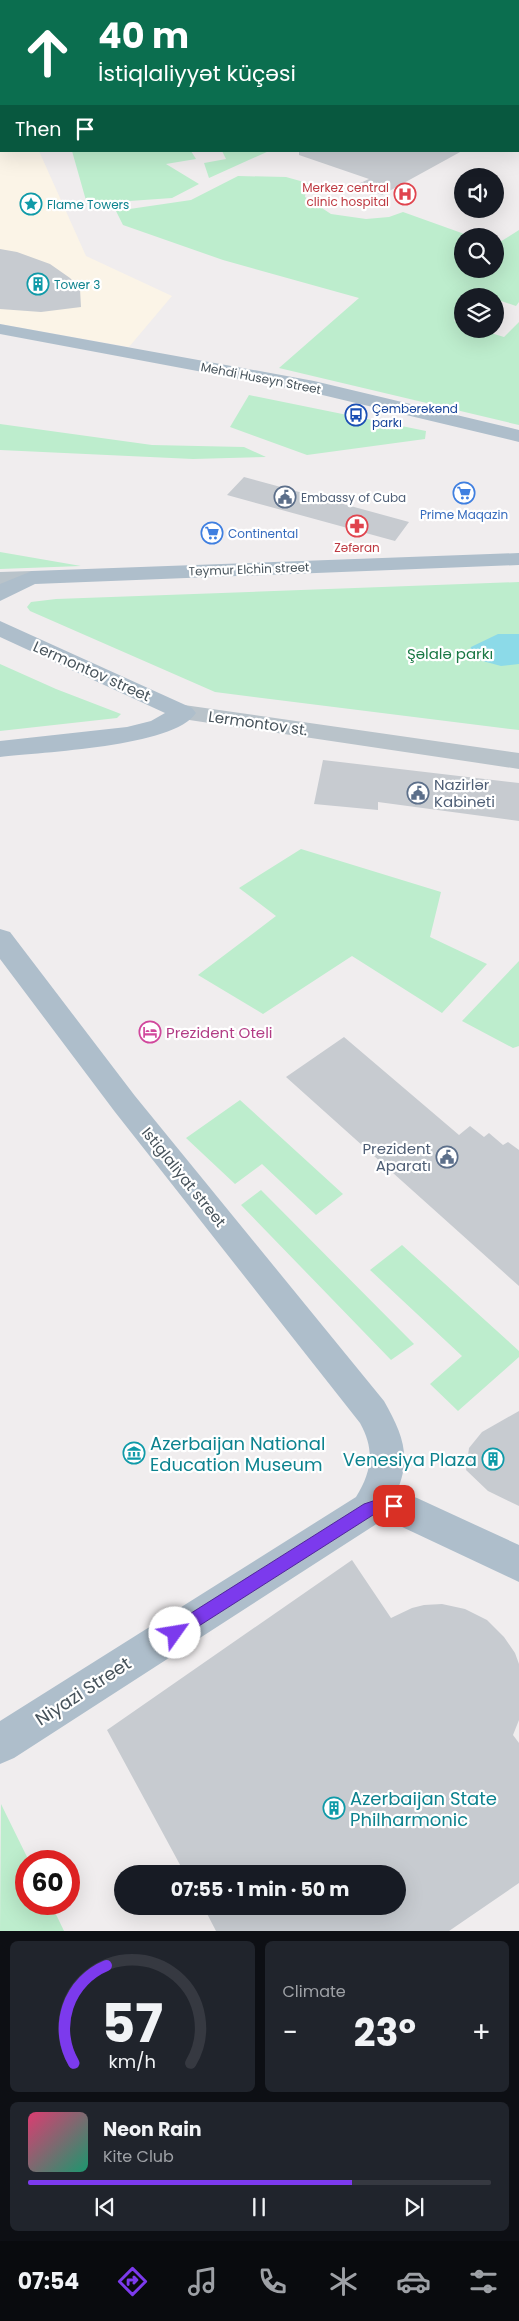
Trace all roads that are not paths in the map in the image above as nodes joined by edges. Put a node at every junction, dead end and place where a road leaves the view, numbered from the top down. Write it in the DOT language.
graph roads {
  1 [pos="0,329"];
  2 [pos="0,341"];
  3 [pos="519,436"];
  4 [pos="519,447"];
  5 [pos="519,559"];
  6 [pos="32,578"];
  7 [pos="0,580"];
  8 [pos="0,594"];
  9 [pos="0,628"];
  10 [pos="184,713"];
  11 [pos="0,749"];
  12 [pos="519,761"];
  13 [pos="0,939"];
  14 [pos="369,1509"];
  15 [pos="519,1564"];
  16 [pos="0,1744"];
  1 -- 3 [label="main road, Mehdi Huseyn Street"];
  2 -- 4 [label="main road, Mehdi Huseyn Street"];
  5 -- 6 [label="main road, Teymur Elchin street"];
  6 -- 7 [label="street"];
  6 -- 8 [label="main road"];
  9 -- 10 [label="main road, Lermontov street"];
  10 -- 11 [label="main road"];
  10 -- 12 [label="street, Lermontov st."];
  13 -- 14 [label="main road, Istiglaliyat street"];
  14 -- 15 [label="main road"];
  14 -- 16 [label="main road, Niyazi Street"];
}
